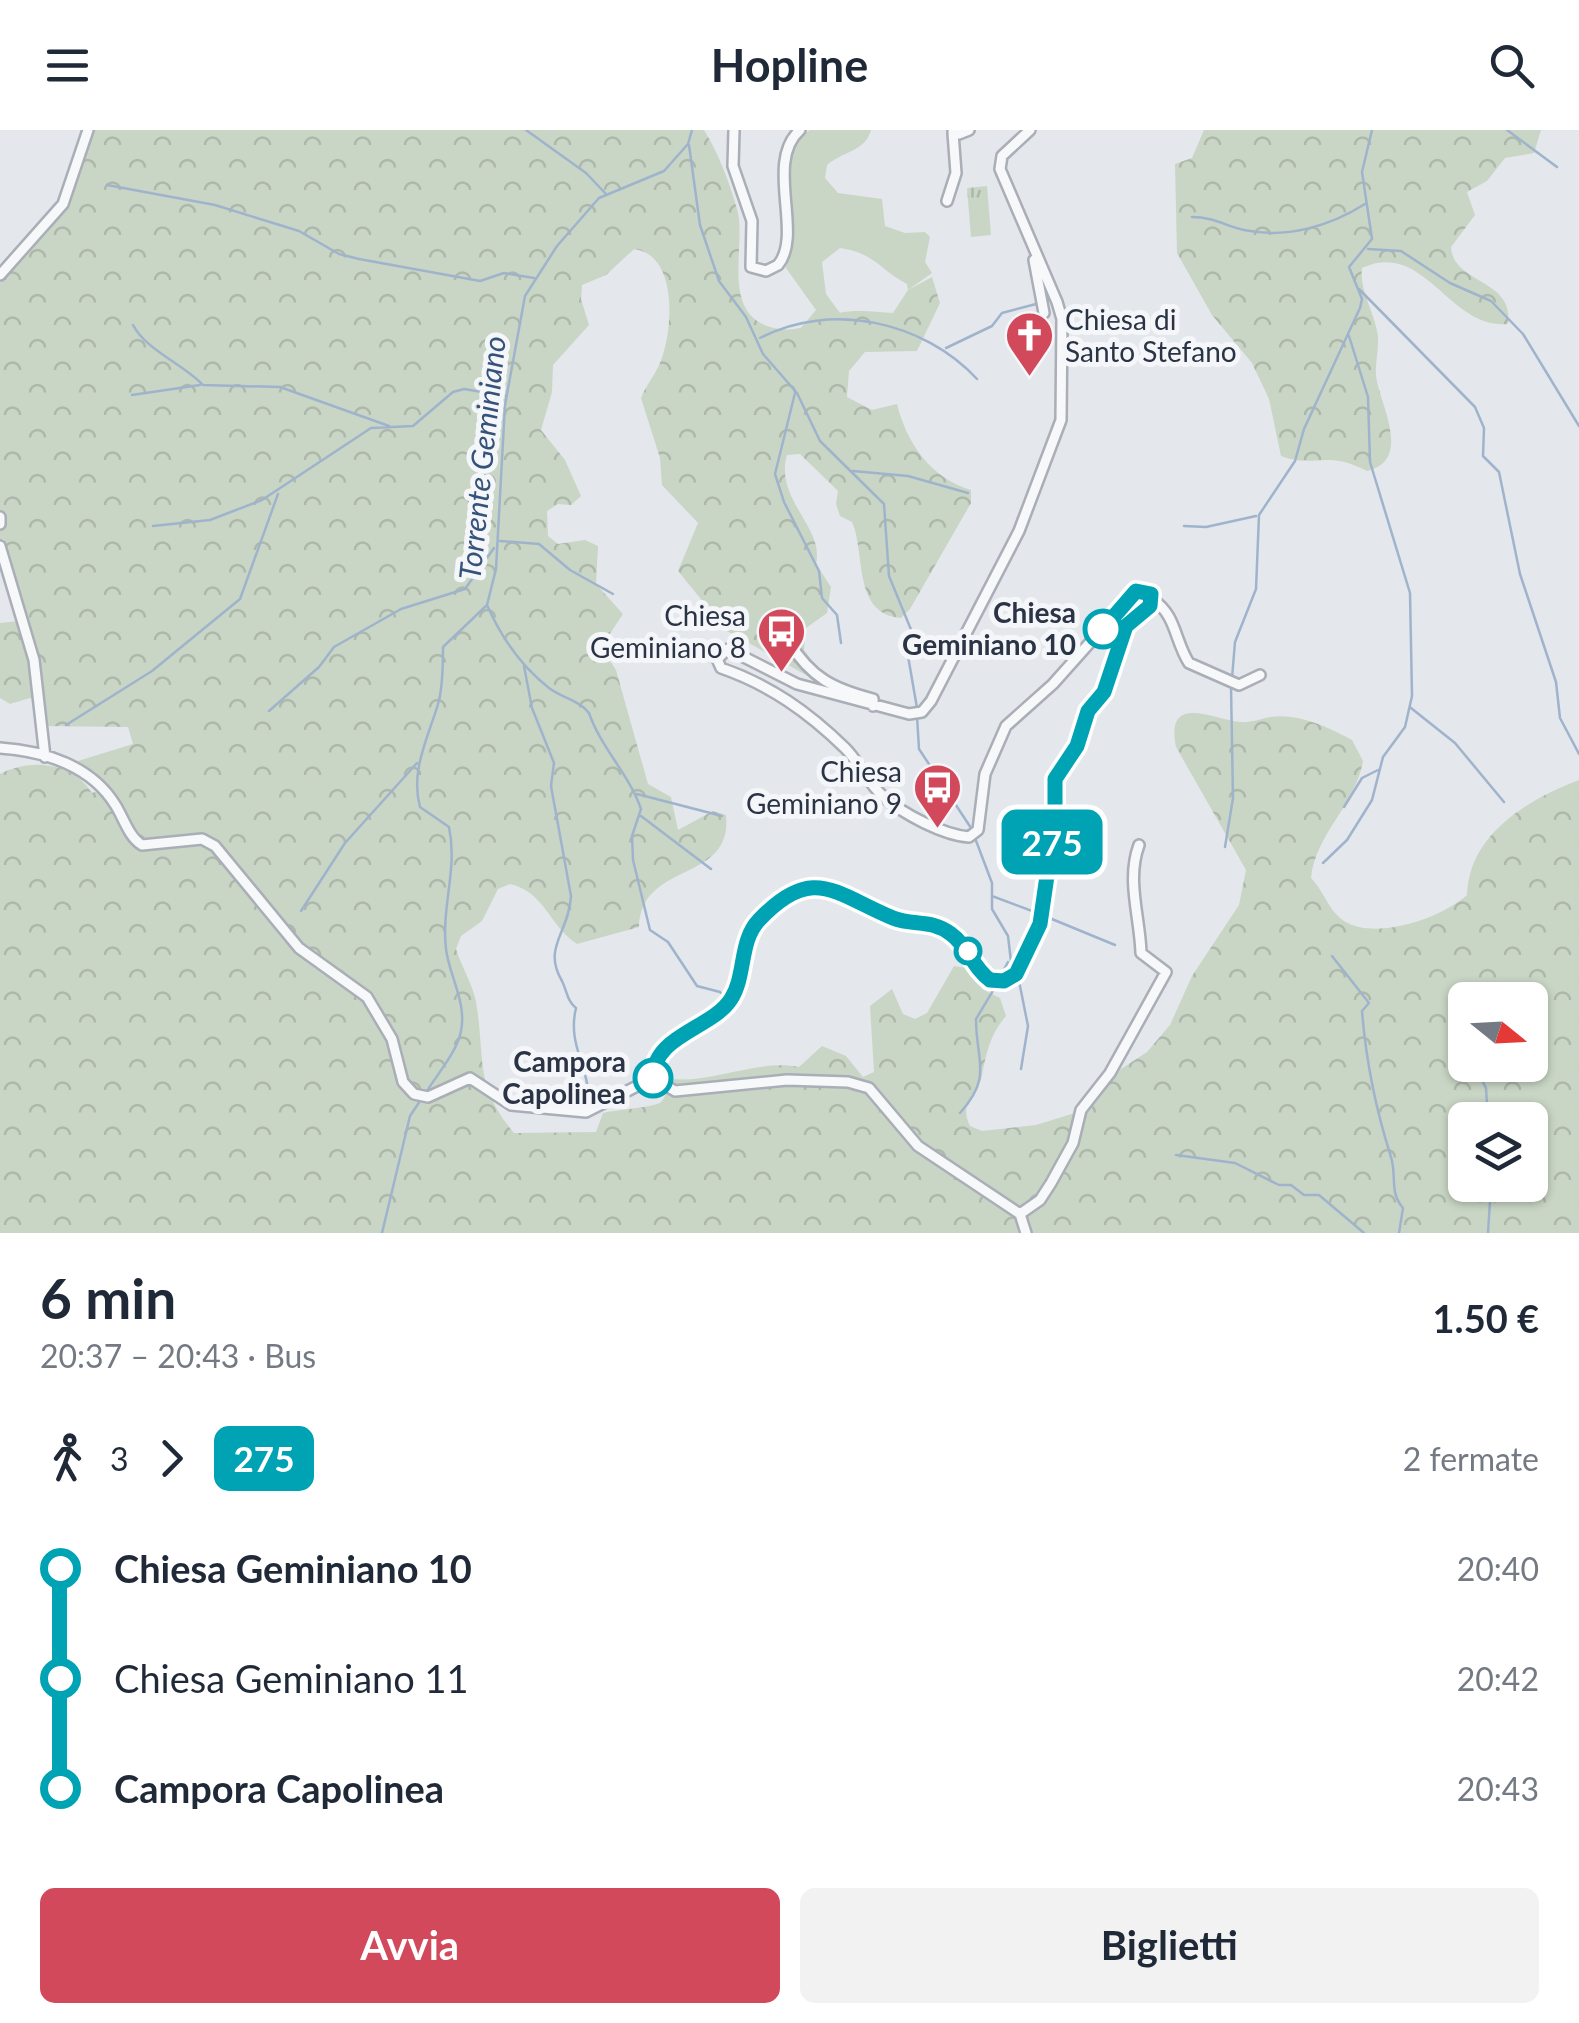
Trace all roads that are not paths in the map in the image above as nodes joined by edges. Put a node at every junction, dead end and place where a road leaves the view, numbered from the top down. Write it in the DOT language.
graph roads {
  1 [pos="88,130"];
  2 [pos="734,130"];
  3 [pos="800,130"];
  4 [pos="969,130"];
  5 [pos="1030,130"];
  6 [pos="953,131"];
  7 [pos="947,200"];
  8 [pos="1032,252"];
  9 [pos="3,265"];
  10 [pos="0,274"];
  11 [pos="1044,312"];
  12 [pos="0,546"];
  13 [pos="1152,600"];
  14 [pos="801,646"];
  15 [pos="1260,676"];
  16 [pos="872,706"];
  17 [pos="0,748"];
  18 [pos="41,756"];
  19 [pos="1139,845"];
  20 [pos="653,1078"];
  21 [pos="1020,1214"];
  22 [pos="1026,1233"];
  1 -- 9 [label="street"];
  2 -- 3 [label="street"];
  4 -- 6 [label="street"];
  5 -- 8 [label="street"];
  6 -- 7 [label="street"];
  8 -- 11 [label="street"];
  8 -- 16 [label="street"];
  9 -- 10 [label="street"];
  12 -- 18 [label="street"];
  13 -- 15 [label="street"];
  13 -- 16 [label="street"];
  13 -- 20 [label="street"];
  14 -- 16 [label="street"];
  17 -- 18 [label="street"];
  18 -- 20 [label="street"];
  19 -- 21 [label="street"];
  20 -- 21 [label="street"];
  21 -- 22 [label="street"];
}
